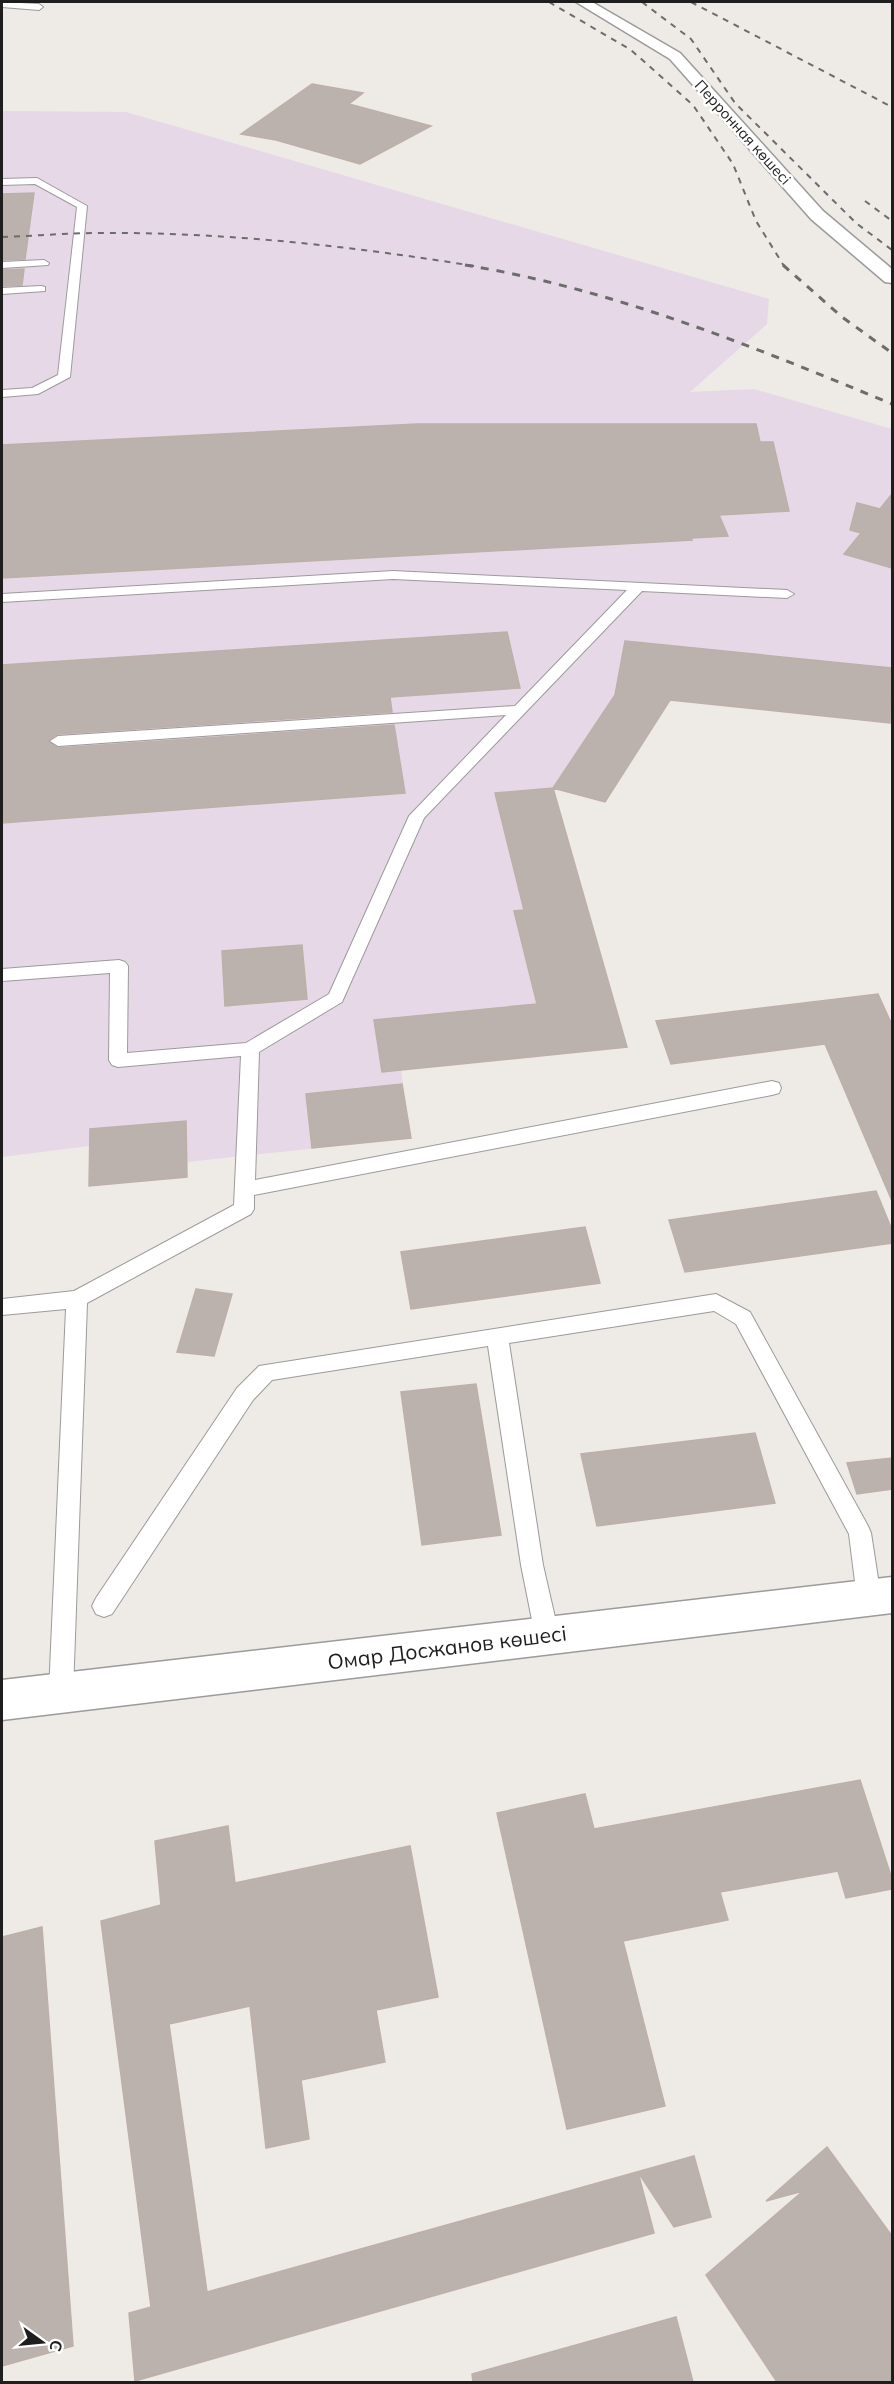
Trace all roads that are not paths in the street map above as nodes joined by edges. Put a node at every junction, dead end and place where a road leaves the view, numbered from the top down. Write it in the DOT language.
graph roads {
  1 [pos="583,2"];
  2 [pos="2,4"];
  3 [pos="39,7"];
  4 [pos="2,182"];
  5 [pos="44,263"];
  6 [pos="2,265"];
  7 [pos="892,278"];
  8 [pos="41,289"];
  9 [pos="2,291"];
  10 [pos="2,393"];
  11 [pos="637,588"];
  12 [pos="787,594"];
  13 [pos="2,598"];
  14 [pos="518,710"];
  15 [pos="58,741"];
  16 [pos="2,975"];
  17 [pos="250,1049"];
  18 [pos="772,1088"];
  19 [pos="243,1190"];
  20 [pos="77,1299"];
  21 [pos="2,1307"];
  22 [pos="497,1336"];
  23 [pos="881,1597"];
  24 [pos="104,1606"];
  25 [pos="547,1635"];
  26 [pos="60,1692"];
  27 [pos="2,1700"];
  1 -- 7 [label="street, Перронная көшесі"];
  2 -- 3 [label="lane"];
  4 -- 10 [label="lane"];
  5 -- 6 [label="lane"];
  8 -- 9 [label="lane"];
  11 -- 12 [label="lane"];
  11 -- 13 [label="lane"];
  11 -- 14 [label="lane"];
  14 -- 15 [label="lane"];
  14 -- 17 [label="lane"];
  16 -- 17 [label="lane"];
  17 -- 19 [label="lane"];
  18 -- 19 [label="lane"];
  19 -- 20 [label="lane"];
  20 -- 21 [label="lane"];
  20 -- 26 [label="lane"];
  22 -- 23 [label="lane"];
  22 -- 24 [label="lane"];
  22 -- 25 [label="lane"];
  23 -- 25 [label="street, Омар Досжанов көшесі"];
  25 -- 26 [label="street, Омар Досжанов көшесі"];
  26 -- 27 [label="street, Омар Досжанов көшесі"];
}
